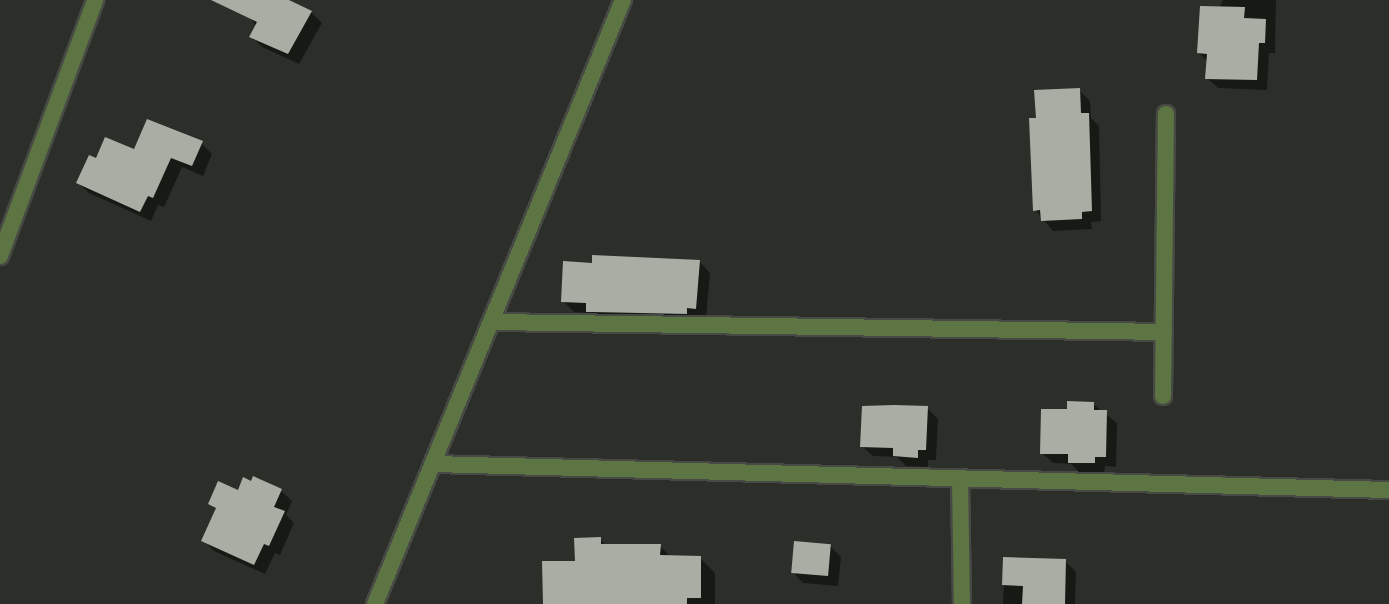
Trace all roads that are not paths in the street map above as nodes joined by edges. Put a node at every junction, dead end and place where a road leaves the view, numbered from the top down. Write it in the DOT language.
graph roads {
  1 [pos="95,0"];
  2 [pos="623,0"];
  3 [pos="1166,114"];
  4 [pos="0,256"];
  5 [pos="493,322"];
  6 [pos="1164,332"];
  7 [pos="1163,396"];
  8 [pos="433,464"];
  9 [pos="960,478"];
  10 [pos="1389,490"];
  11 [pos="375,604"];
  12 [pos="962,604"];
  1 -- 4 [label="street"];
  2 -- 5 [label="street"];
  3 -- 6 [label="street"];
  5 -- 6 [label="street"];
  5 -- 8 [label="street"];
  6 -- 7 [label="street"];
  8 -- 9 [label="street"];
  8 -- 11 [label="street"];
  9 -- 10 [label="street"];
  9 -- 12 [label="street"];
}
